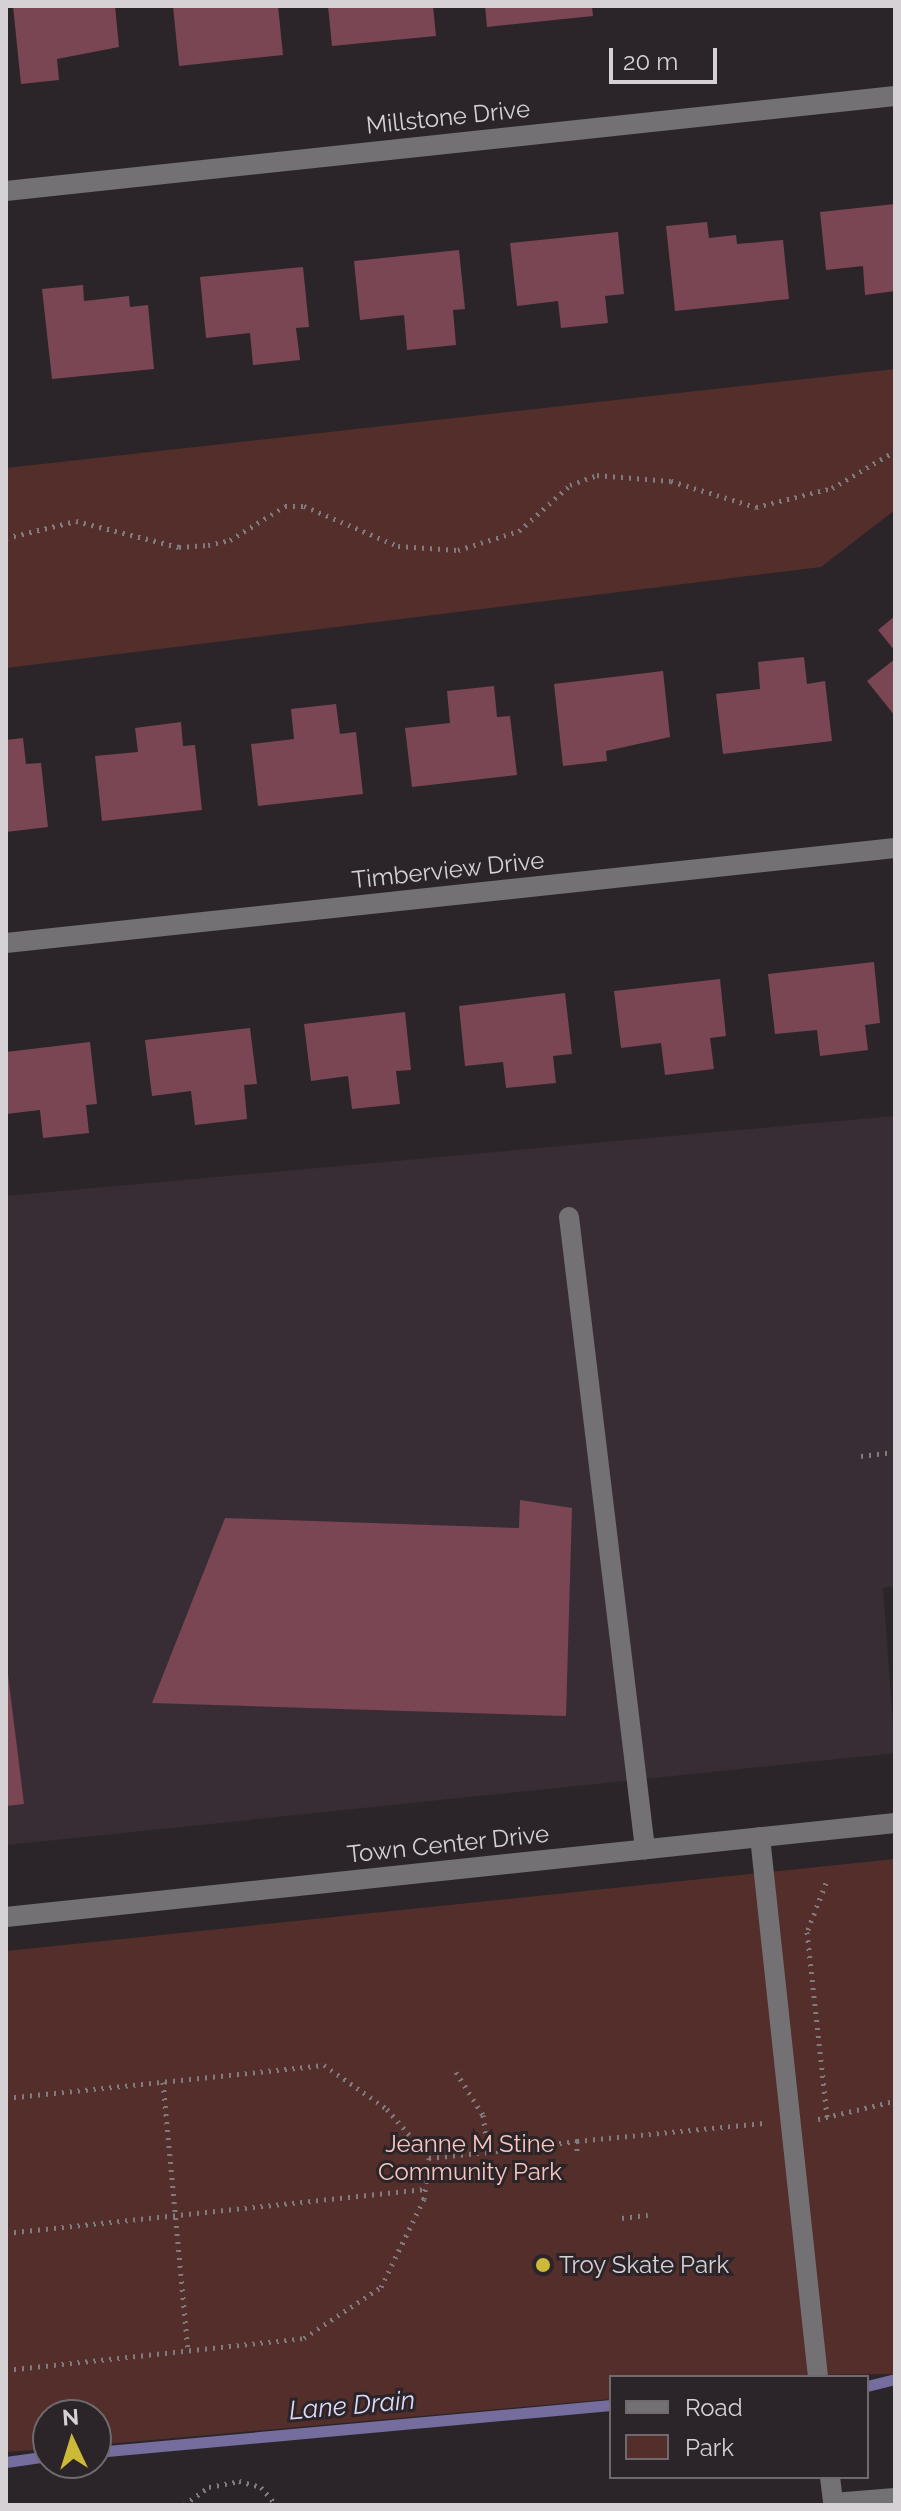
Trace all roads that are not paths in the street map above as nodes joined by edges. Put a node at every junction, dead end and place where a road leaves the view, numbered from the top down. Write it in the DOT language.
graph roads {
  1 [pos="895,96"];
  2 [pos="6,191"];
  3 [pos="895,848"];
  4 [pos="6,943"];
  5 [pos="569,1217"];
  6 [pos="895,1823"];
  7 [pos="760,1837"];
  8 [pos="645,1849"];
  9 [pos="6,1917"];
  10 [pos="818,2375"];
  11 [pos="830,2479"];
  12 [pos="895,2498"];
  1 -- 2 [label="street, Millstone Drive"];
  3 -- 4 [label="street, Timberview Drive"];
  5 -- 8 [label="street"];
  6 -- 7 [label="street, Town Center Drive"];
  7 -- 8 [label="street, Town Center Drive"];
  7 -- 10 [label="street"];
  8 -- 9 [label="street, Town Center Drive"];
  11 -- 12 [label="street"];
}
